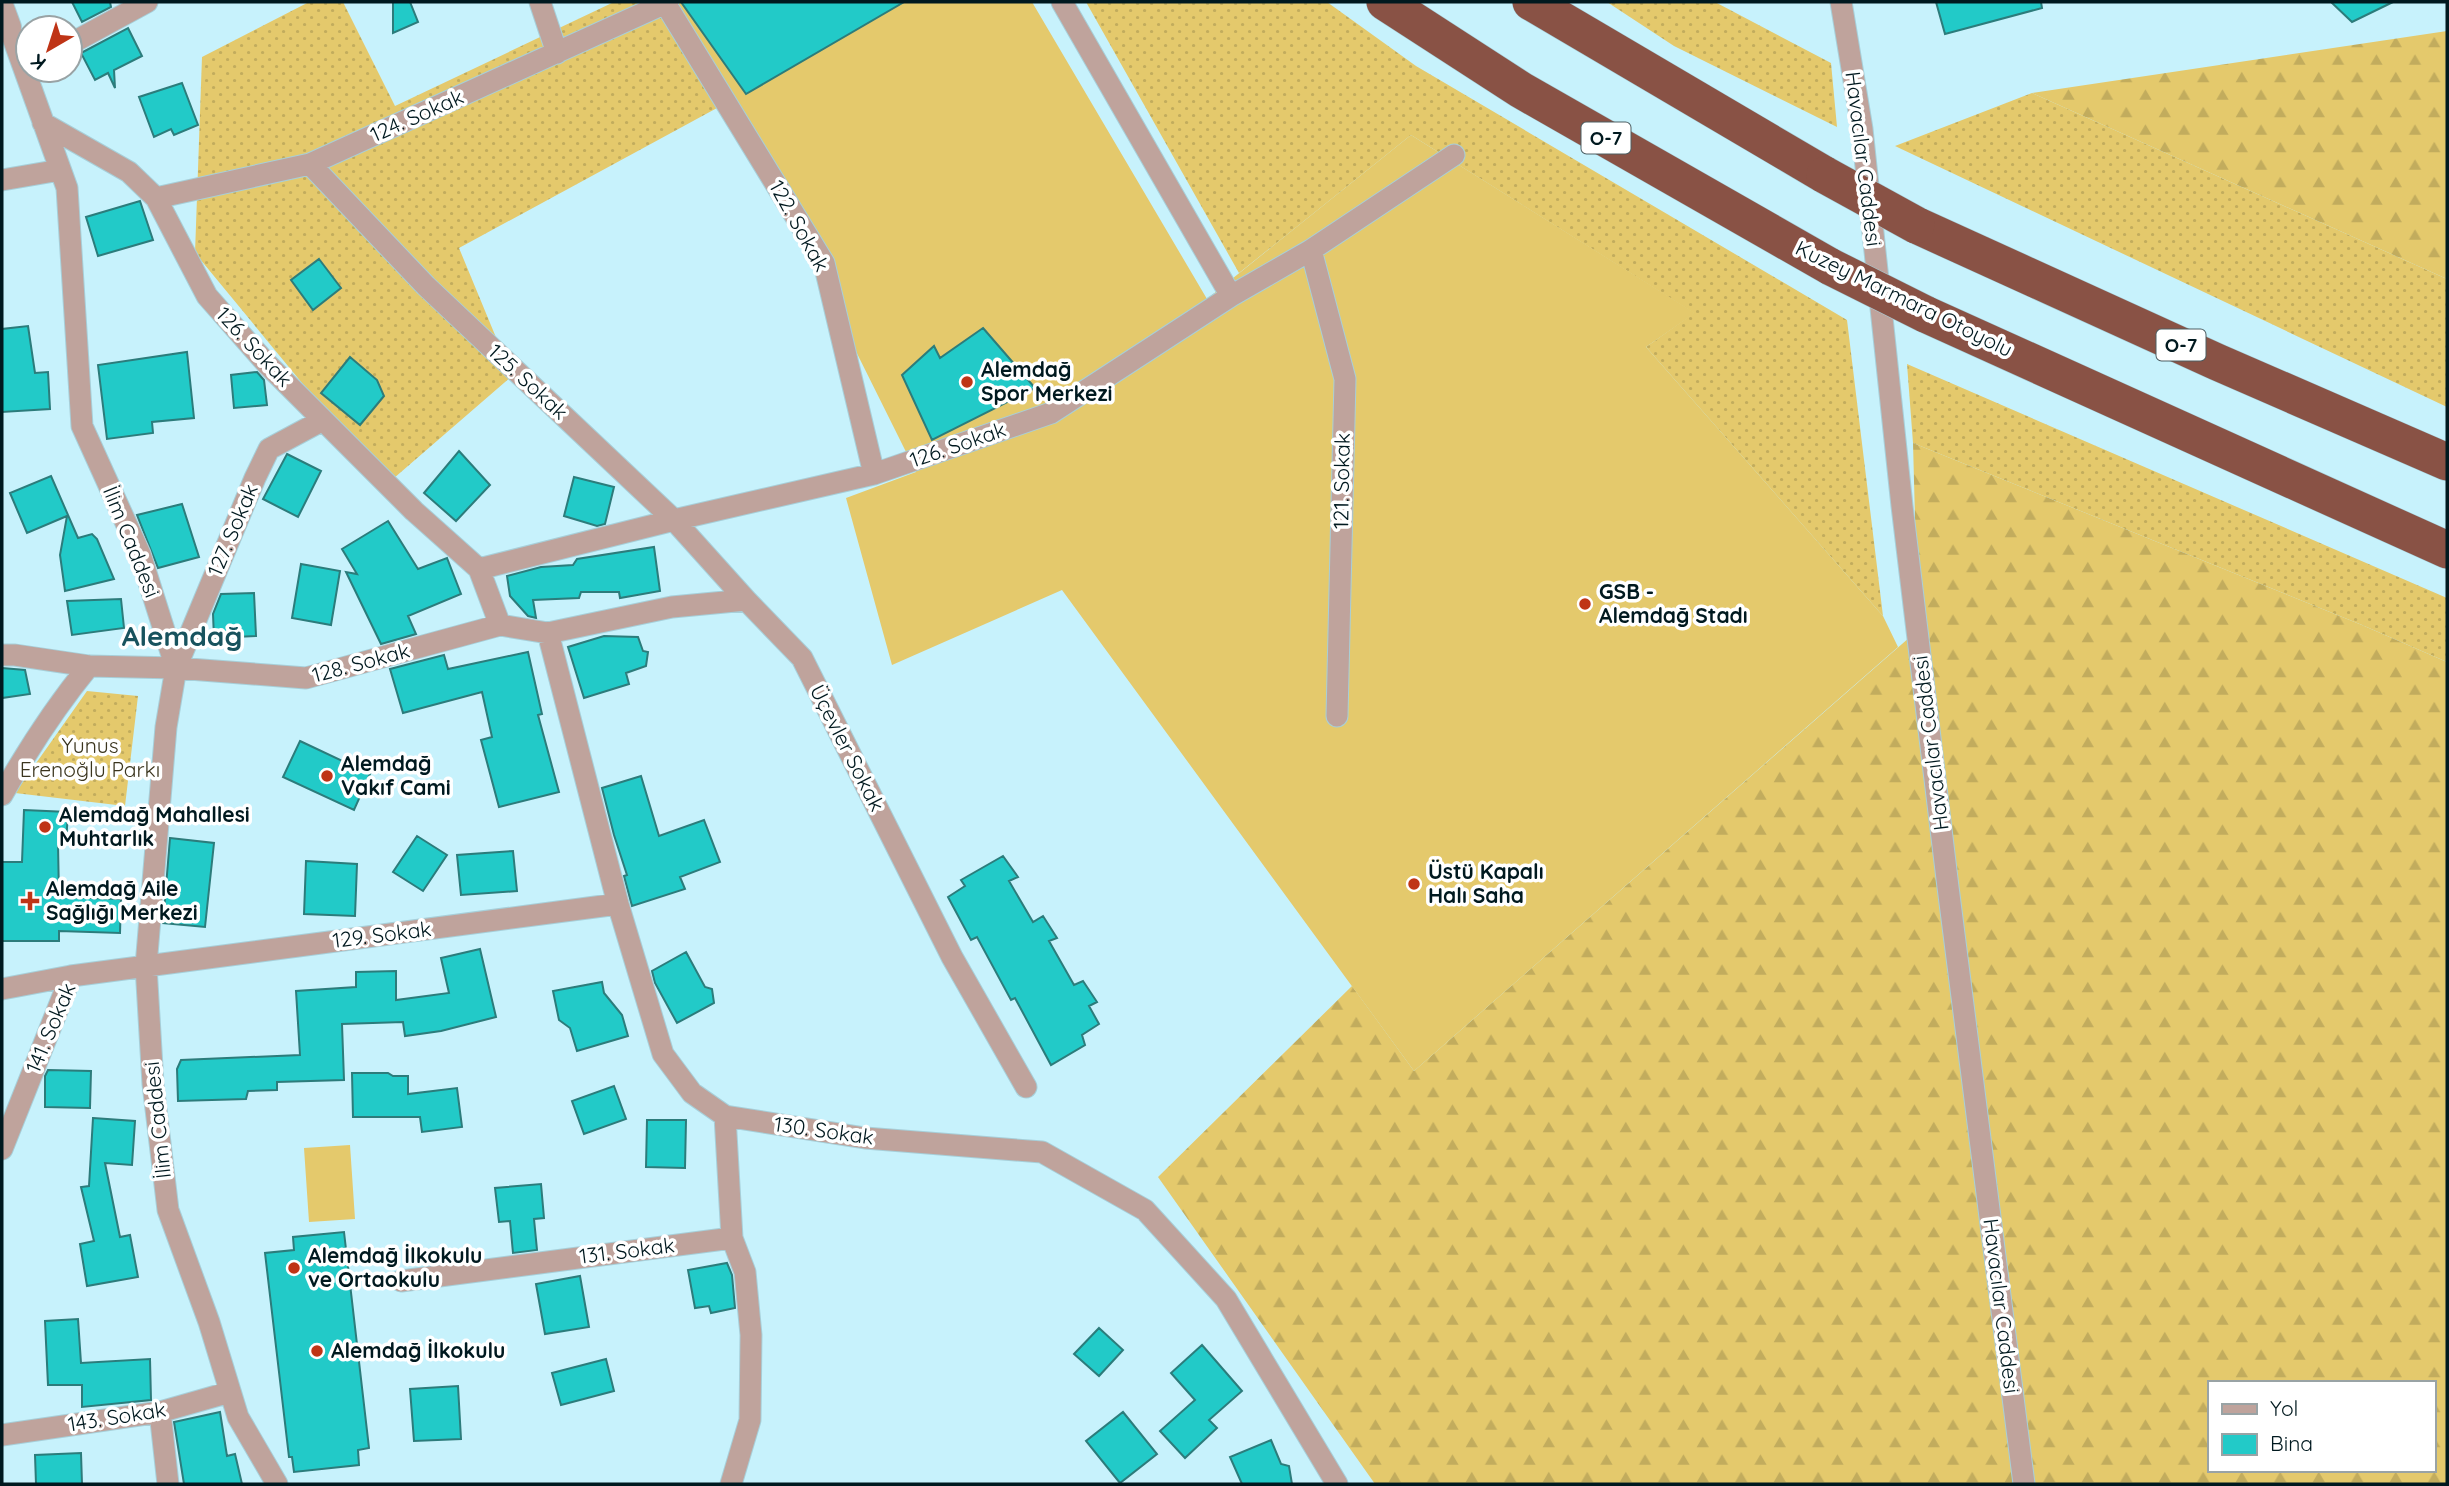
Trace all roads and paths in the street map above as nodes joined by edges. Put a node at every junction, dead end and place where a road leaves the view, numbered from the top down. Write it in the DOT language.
graph roads {
  1 [pos="147,2"];
  2 [pos="540,2"];
  3 [pos="1062,2"];
  4 [pos="1385,2"];
  5 [pos="1531,2"];
  6 [pos="1841,2"];
  7 [pos="666,3"];
  8 [pos="4,20"];
  9 [pos="84,36"];
  10 [pos="14,42"];
  11 [pos="556,52"];
  12 [pos="31,84"];
  13 [pos="43,123"];
  14 [pos="1454,155"];
  15 [pos="310,164"];
  16 [pos="60,170"];
  17 [pos="2,180"];
  18 [pos="156,198"];
  19 [pos="1311,250"];
  20 [pos="1231,296"];
  21 [pos="323,420"];
  22 [pos="2447,462"];
  23 [pos="874,474"];
  24 [pos="674,520"];
  25 [pos="2447,550"];
  26 [pos="480,569"];
  27 [pos="746,600"];
  28 [pos="500,625"];
  29 [pos="548,633"];
  30 [pos="2,655"];
  31 [pos="89,666"];
  32 [pos="176,668"];
  33 [pos="1337,716"];
  34 [pos="2,795"];
  35 [pos="618,904"];
  36 [pos="146,966"];
  37 [pos="71,976"];
  38 [pos="2,989"];
  39 [pos="1026,1087"];
  40 [pos="725,1116"];
  41 [pos="2,1149"];
  42 [pos="732,1238"];
  43 [pos="401,1281"];
  44 [pos="230,1392"];
  45 [pos="160,1412"];
  46 [pos="2,1435"];
  47 [pos="168,1484"];
  48 [pos="277,1484"];
  49 [pos="731,1484"];
  50 [pos="1337,1484"];
  51 [pos="2024,1484"];
  1 -- 9 [label="street"];
  2 -- 11 [label="street"];
  3 -- 20 [label="street"];
  4 -- 25 [label="highway, Kuzey Marmara Otoyolu / O-7, bridge"];
  5 -- 22 [label="highway, O-7, bridge"];
  6 -- 51 [label="street, Havacılar Caddesi"];
  7 -- 11 [label="street, 124. Sokak"];
  7 -- 23 [label="street, 122. Sokak"];
  8 -- 10 [label="street, İlim Caddesi"];
  11 -- 15 [label="street, 124. Sokak"];
  12 -- 13 [label="street, İlim Caddesi"];
  13 -- 16 [label="street, İlim Caddesi"];
  13 -- 18 [label="street, 126. Sokak"];
  14 -- 19 [label="street, 126. Sokak"];
  15 -- 18 [label="street, 124. Sokak"];
  15 -- 24 [label="street, 125. Sokak"];
  16 -- 17 [label="street"];
  16 -- 32 [label="street, İlim Caddesi"];
  18 -- 21 [label="street, 126. Sokak"];
  19 -- 20 [label="street, 126. Sokak"];
  19 -- 33 [label="street, 121. Sokak"];
  20 -- 23 [label="street, 126. Sokak"];
  21 -- 26 [label="street, 126. Sokak"];
  21 -- 32 [label="street, 127. Sokak"];
  23 -- 24 [label="street, 126. Sokak"];
  24 -- 26 [label="street, 126. Sokak"];
  24 -- 27 [label="street, 125. Sokak"];
  26 -- 28 [label="street, 126. Sokak"];
  27 -- 29 [label="street"];
  27 -- 39 [label="street, Üçevler Sokak"];
  28 -- 29 [label="street"];
  28 -- 32 [label="street, 128. Sokak"];
  29 -- 35 [label="street, 130. Sokak"];
  30 -- 31 [label="street, 128. Sokak"];
  31 -- 32 [label="street, 128. Sokak"];
  31 -- 34 [label="street"];
  32 -- 36 [label="street, İlim Caddesi"];
  35 -- 36 [label="street, 129. Sokak"];
  35 -- 40 [label="street, 130. Sokak"];
  36 -- 37 [label="street, 141. Sokak"];
  36 -- 44 [label="street, İlim Caddesi"];
  37 -- 38 [label="street"];
  37 -- 41 [label="street, 141. Sokak"];
  40 -- 42 [label="street"];
  40 -- 50 [label="street, 130. Sokak"];
  42 -- 43 [label="street, 131. Sokak"];
  42 -- 49 [label="street"];
  44 -- 45 [label="street, 143. Sokak"];
  44 -- 48 [label="street, İlim Caddesi"];
  45 -- 46 [label="street, 143. Sokak"];
  45 -- 47 [label="street"];
}
